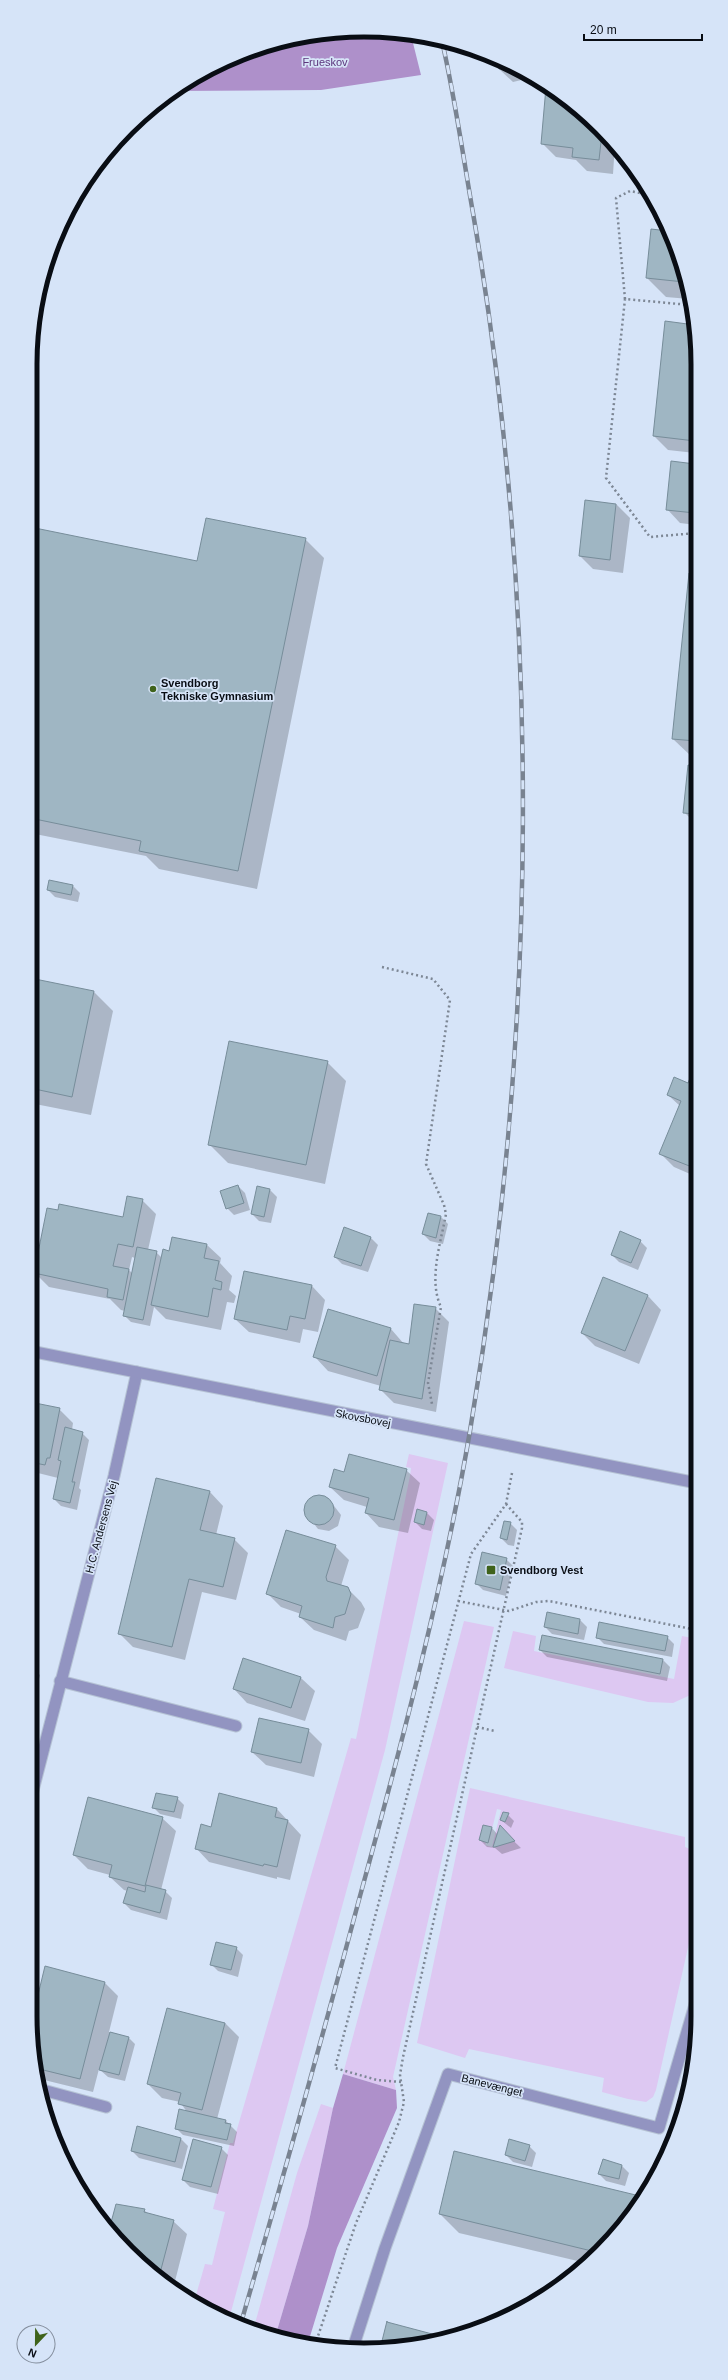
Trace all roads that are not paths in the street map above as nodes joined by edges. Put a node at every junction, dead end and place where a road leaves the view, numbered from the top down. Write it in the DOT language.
graph roads {
  1 [pos="37,1352"];
  2 [pos="137,1372"];
  3 [pos="691,1482"];
  4 [pos="60,1681"];
  5 [pos="236,1726"];
  6 [pos="37,1774"];
  7 [pos="691,2018"];
  8 [pos="46,2091"];
  9 [pos="106,2107"];
  10 [pos="355,2343"];
  1 -- 2 [label="street, Skovsbovej"];
  2 -- 3 [label="street, Skovsbovej"];
  2 -- 4 [label="street, H.C. Andersens Vej"];
  4 -- 5 [label="street"];
  4 -- 6 [label="street, H.C. Andersens Vej"];
  7 -- 10 [label="street, Banevænget"];
  8 -- 9 [label="street"];
}
